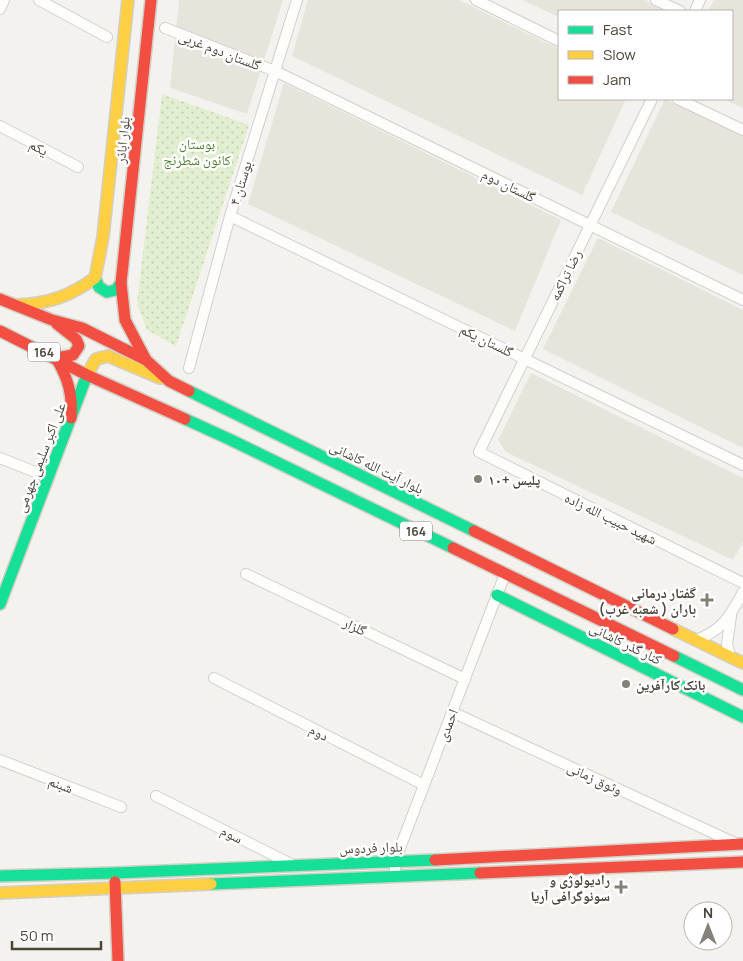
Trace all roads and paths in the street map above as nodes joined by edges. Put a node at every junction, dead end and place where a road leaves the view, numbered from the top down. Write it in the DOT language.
graph roads {
  1 [pos="4,0"];
  2 [pos="39,0"];
  3 [pos="128,0"];
  4 [pos="152,0"];
  5 [pos="297,0"];
  6 [pos="476,0"];
  7 [pos="656,0"];
  8 [pos="0,9"];
  9 [pos="678,10"];
  10 [pos="165,28"];
  11 [pos="107,37"];
  12 [pos="558,41"];
  13 [pos="275,71"];
  14 [pos="652,100"];
  15 [pos="680,100"];
  16 [pos="0,126"];
  17 [pos="743,130"];
  18 [pos="78,167"];
  19 [pos="230,216"];
  20 [pos="590,225"];
  21 [pos="95,278"];
  22 [pos="121,283"];
  23 [pos="0,299"];
  24 [pos="743,300"];
  25 [pos="12,305"];
  26 [pos="52,320"];
  27 [pos="0,331"];
  28 [pos="56,358"];
  29 [pos="524,359"];
  30 [pos="146,360"];
  31 [pos="189,368"];
  32 [pos="87,376"];
  33 [pos="169,381"];
  34 [pos="71,418"];
  35 [pos="479,452"];
  36 [pos="0,458"];
  37 [pos="743,465"];
  38 [pos="48,476"];
  39 [pos="246,574"];
  40 [pos="505,574"];
  41 [pos="743,583"];
  42 [pos="743,592"];
  43 [pos="496,596"];
  44 [pos="0,604"];
  45 [pos="731,616"];
  46 [pos="696,640"];
  47 [pos="730,656"];
  48 [pos="743,663"];
  49 [pos="214,678"];
  50 [pos="465,679"];
  51 [pos="743,690"];
  52 [pos="452,712"];
  53 [pos="743,717"];
  54 [pos="0,760"];
  55 [pos="424,784"];
  56 [pos="156,796"];
  57 [pos="121,807"];
  58 [pos="741,844"];
  59 [pos="528,856"];
  60 [pos="395,861"];
  61 [pos="741,862"];
  62 [pos="293,865"];
  63 [pos="528,870"];
  64 [pos="115,873"];
  65 [pos="0,876"];
  66 [pos="395,876"];
  67 [pos="294,880"];
  68 [pos="116,889"];
  69 [pos="0,893"];
  70 [pos="118,961"];
  1 -- 8 [label="street"];
  2 -- 11 [label="street"];
  3 -- 21 [label="main road, بلوار اباذر"];
  4 -- 22 [label="main road, بلوار اباذر"];
  5 -- 13 [label="street, بوستان ۴"];
  6 -- 12 [label="street"];
  7 -- 9 [label="street"];
  10 -- 13 [label="street, گلستان دوم غربی"];
  13 -- 19 [label="street, بوستان ۴"];
  13 -- 20 [label="street, گلستان دوم"];
  14 -- 20 [label="street, رضا تراکمه"];
  15 -- 17 [label="street"];
  16 -- 18 [label="street, یکم"];
  19 -- 29 [label="street, گلستان یکم"];
  19 -- 31 [label="street, بوستان ۴"];
  20 -- 24 [label="street, گلستان دوم"];
  20 -- 29 [label="street, رضا تراکمه"];
  21 -- 22 [label="main road"];
  21 -- 25 [label="main road"];
  22 -- 30 [label="main road, بلوار اباذر"];
  23 -- 25 [label="main road, بلوار آیت الله کاشانی / 164"];
  25 -- 26 [label="main road, بلوار آیت الله کاشانی / 164"];
  26 -- 28 [label="main road"];
  26 -- 30 [label="main road, بلوار آیت الله کاشانی / 164"];
  27 -- 28 [label="main road, 164"];
  28 -- 32 [label="main road, 164"];
  28 -- 34 [label="main road"];
  29 -- 35 [label="street, رضا تراکمه"];
  29 -- 37 [label="street, گلستان یکم"];
  30 -- 33 [label="main road, بلوار آیت الله کاشانی / 164"];
  32 -- 33 [label="main road, علی اکبر سلیمی جهرمی"];
  32 -- 34 [label="main road, علی اکبر سلیمی جهرمی"];
  32 -- 40 [label="main road, 164"];
  33 -- 46 [label="main road, بلوار آیت الله کاشانی / 164"];
  34 -- 38 [label="main road, علی اکبر سلیمی جهرمی"];
  35 -- 41 [label="street, شهید حبیب الله زاده"];
  36 -- 38 [label="street"];
  38 -- 44 [label="main road, علی اکبر سلیمی جهرمی"];
  39 -- 50 [label="street, گلزار"];
  40 -- 43 [label="street, احمدی"];
  40 -- 51 [label="main road, 164"];
  42 -- 45 [label="street"];
  43 -- 50 [label="street, احمدی"];
  43 -- 53 [label="main road, کنار گذر کاشانی"];
  45 -- 46 [label="street"];
  45 -- 47 [label="street"];
  46 -- 47 [label="main road, بلوار آیت الله کاشانی / 164"];
  47 -- 48 [label="main road, بلوار آیت الله کاشانی / 164"];
  49 -- 55 [label="street, دوم"];
  50 -- 52 [label="street, احمدی"];
  52 -- 55 [label="street, احمدی"];
  52 -- 58 [label="street, وثوق زمانی"];
  54 -- 57 [label="street, شبنم"];
  55 -- 60 [label="street, احمدی"];
  56 -- 62 [label="street, سوم"];
  58 -- 59 [label="main road, بلوار فردوس"];
  58 -- 61 [label="main road"];
  59 -- 60 [label="main road, بلوار فردوس"];
  59 -- 63 [label="main road"];
  60 -- 62 [label="main road, بلوار فردوس"];
  60 -- 66 [label="street, احمدی"];
  61 -- 63 [label="main road"];
  62 -- 64 [label="main road, بلوار فردوس"];
  62 -- 67 [label="street"];
  63 -- 66 [label="main road"];
  64 -- 65 [label="main road, بلوار فردوس"];
  64 -- 68 [label="main road"];
  66 -- 67 [label="main road"];
  67 -- 68 [label="main road"];
  68 -- 69 [label="main road"];
  68 -- 70 [label="main road"];
}
